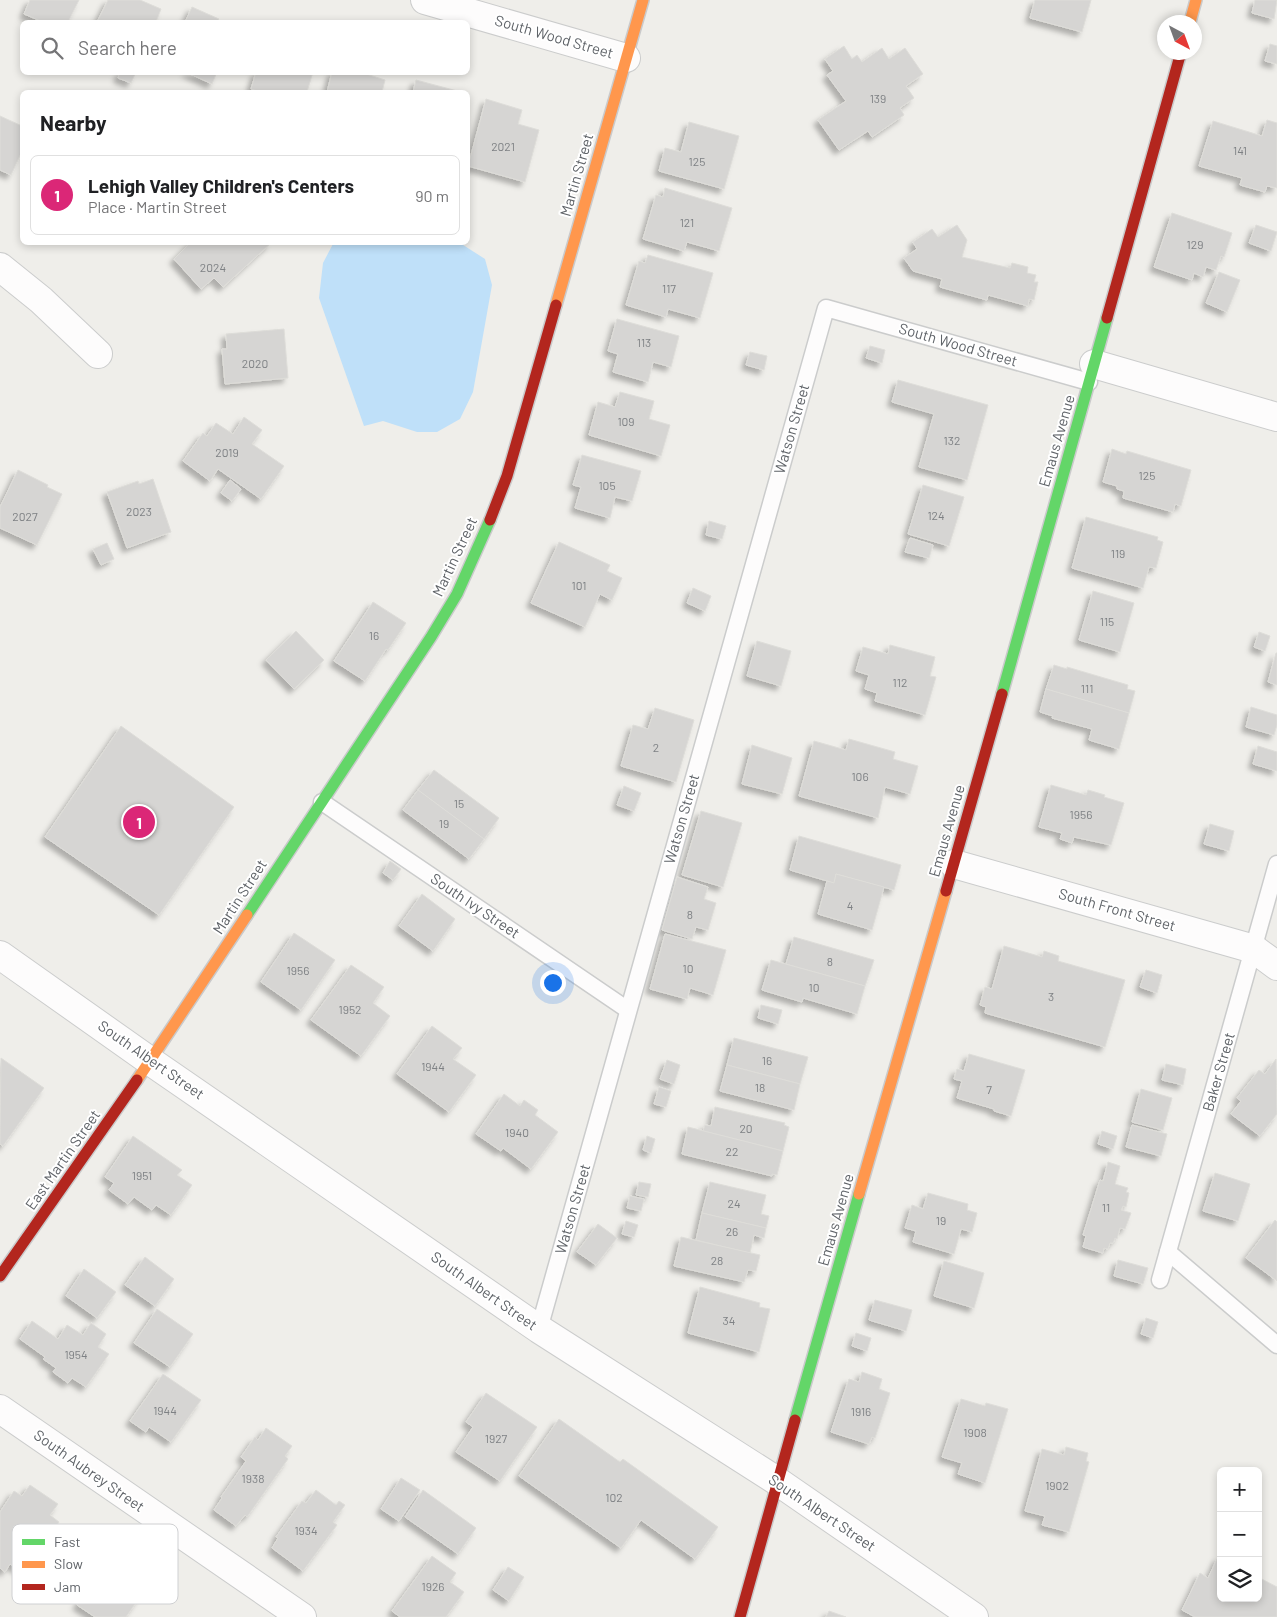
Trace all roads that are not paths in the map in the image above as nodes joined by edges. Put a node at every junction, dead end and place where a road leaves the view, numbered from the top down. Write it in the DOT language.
graph roads {
  1 [pos="424,0"];
  2 [pos="643,0"];
  3 [pos="1196,0"];
  4 [pos="1192,15"];
  5 [pos="626,58"];
  6 [pos="1179,60"];
  7 [pos="0,267"];
  8 [pos="826,308"];
  9 [pos="98,354"];
  10 [pos="1092,373"];
  11 [pos="1277,417"];
  12 [pos="322,802"];
  13 [pos="954,864"];
  14 [pos="1277,864"];
  15 [pos="1254,949"];
  16 [pos="0,955"];
  17 [pos="1277,966"];
  18 [pos="628,1010"];
  19 [pos="150,1061"];
  20 [pos="1168,1252"];
  21 [pos="0,1276"];
  22 [pos="1160,1280"];
  23 [pos="539,1329"];
  24 [pos="1277,1345"];
  25 [pos="0,1409"];
  26 [pos="777,1481"];
  27 [pos="167,1524"];
  28 [pos="178,1532"];
  29 [pos="302,1617"];
  30 [pos="740,1617"];
  31 [pos="974,1617"];
  1 -- 5 [label="street, South Wood Street"];
  2 -- 5 [label="main road, Martin Street"];
  3 -- 4 [label="main road"];
  5 -- 12 [label="main road, Martin Street"];
  6 -- 10 [label="main road, Emaus Avenue"];
  7 -- 9 [label="street"];
  8 -- 10 [label="lane, South Wood Street"];
  8 -- 18 [label="lane, Watson Street"];
  10 -- 11 [label="street, South Wood Street"];
  10 -- 13 [label="main road, Emaus Avenue"];
  12 -- 18 [label="lane, South Ivy Street"];
  12 -- 19 [label="main road, Martin Street"];
  13 -- 15 [label="street, South Front Street"];
  13 -- 26 [label="main road, Emaus Avenue"];
  14 -- 15 [label="lane, Baker Street"];
  15 -- 17 [label="street, South Front Street"];
  15 -- 20 [label="lane, Baker Street"];
  16 -- 19 [label="street, South Albert Street"];
  18 -- 23 [label="lane, Watson Street"];
  19 -- 21 [label="main road, East Martin Street"];
  19 -- 23 [label="street, South Albert Street"];
  20 -- 22 [label="lane, Baker Street"];
  20 -- 24 [label="lane"];
  23 -- 26 [label="street, South Albert Street"];
  25 -- 27 [label="street, South Aubrey Street"];
  26 -- 30 [label="main road, Emaus Avenue"];
  26 -- 31 [label="street, South Albert Street"];
  28 -- 29 [label="street, South Aubrey Street"];
}
